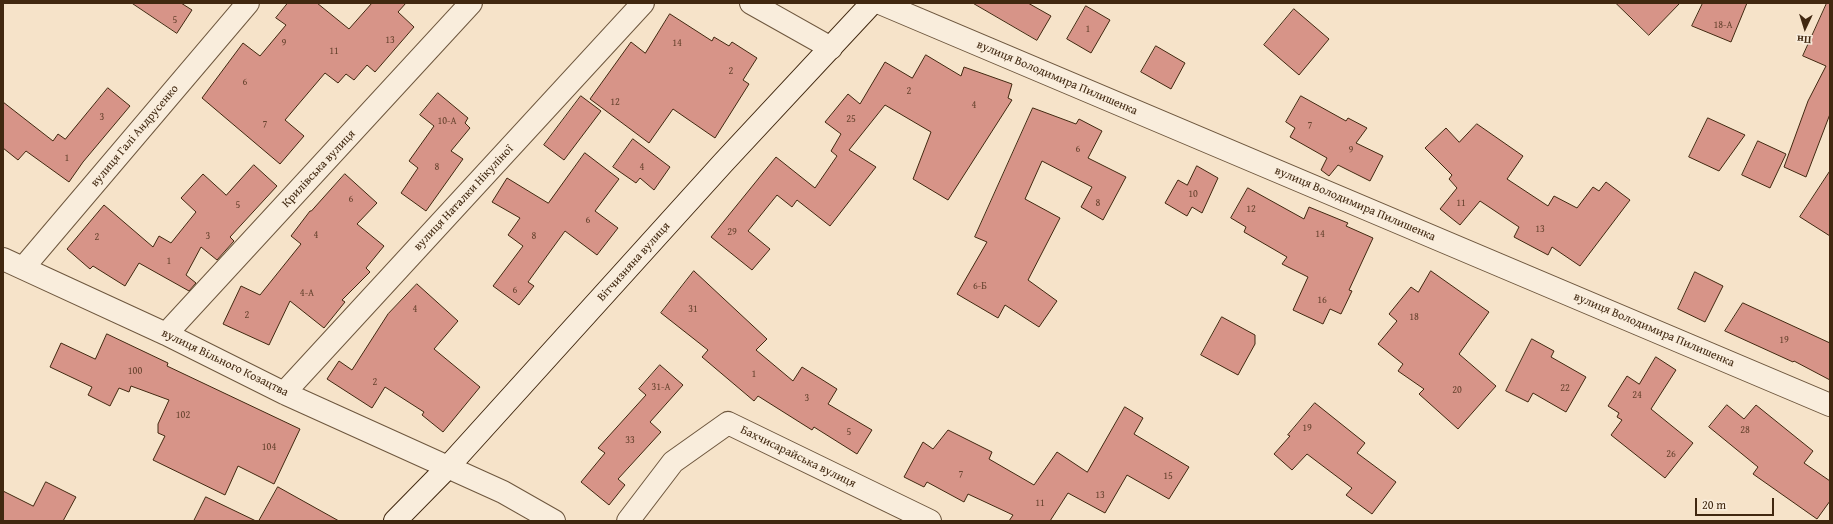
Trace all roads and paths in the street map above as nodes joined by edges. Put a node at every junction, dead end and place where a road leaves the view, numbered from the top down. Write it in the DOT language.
graph roads {
  1 [pos="248,3"];
  2 [pos="471,3"];
  3 [pos="644,3"];
  4 [pos="751,3"];
  5 [pos="872,3"];
  6 [pos="880,3"];
  7 [pos="831,48"];
  8 [pos="3,259"];
  9 [pos="23,268"];
  10 [pos="166,334"];
  11 [pos="284,393"];
  12 [pos="1830,405"];
  13 [pos="448,468"];
  14 [pos="395,521"];
  15 [pos="554,521"];
  16 [pos="628,521"];
  17 [pos="930,521"];
  1 -- 9 [label="street, вулиця Галі Андрусенко"];
  2 -- 10 [label="street, Крилівська вулиця"];
  3 -- 11 [label="street, вулиця Наталки Нікуліної"];
  4 -- 7 [label="street"];
  5 -- 7 [label="street, Вітчизняна вулиця"];
  6 -- 12 [label="street, вулиця Володимира Пилишенка"];
  7 -- 13 [label="street, Вітчизняна вулиця"];
  8 -- 9 [label="street, вулиця Вільного Козацтва"];
  9 -- 10 [label="street, вулиця Вільного Козацтва"];
  10 -- 11 [label="street, вулиця Вільного Козацтва"];
  11 -- 13 [label="street, вулиця Вільного Козацтва"];
  13 -- 14 [label="street, Вітчизняна вулиця"];
  13 -- 15 [label="street, вулиця Вільного Козацтва"];
  16 -- 17 [label="street, Бахчисарайська вулиця"];
}
